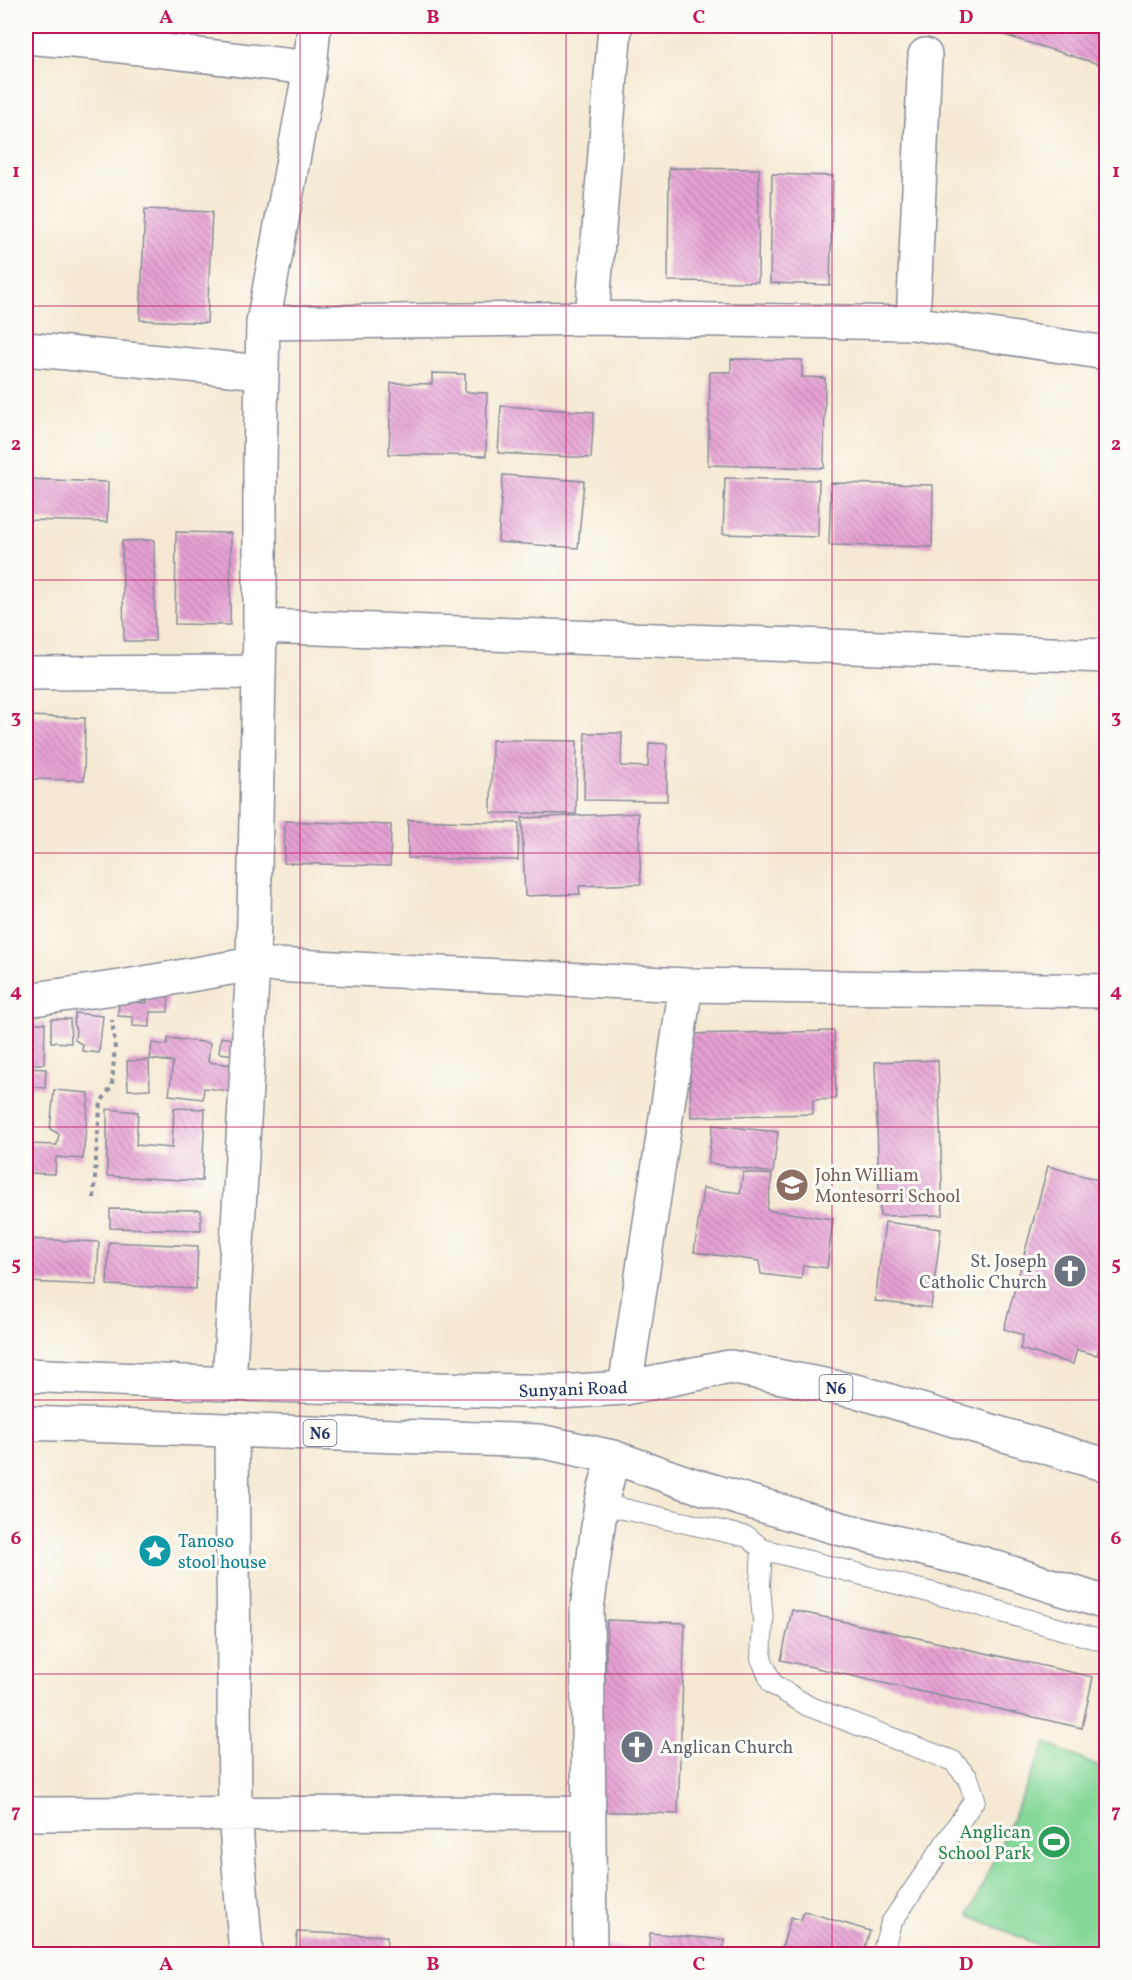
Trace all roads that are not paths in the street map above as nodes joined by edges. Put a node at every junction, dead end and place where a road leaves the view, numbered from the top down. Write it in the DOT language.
graph roads {
  1 [pos="314,26"];
  2 [pos="615,26"];
  3 [pos="26,37"];
  4 [pos="925,55"];
  5 [pos="309,68"];
  6 [pos="592,318"];
  7 [pos="263,323"];
  8 [pos="913,323"];
  9 [pos="26,349"];
  10 [pos="1107,353"];
  11 [pos="261,372"];
  12 [pos="260,626"];
  13 [pos="1107,656"];
  14 [pos="259,672"];
  15 [pos="26,673"];
  16 [pos="253,964"];
  17 [pos="686,985"];
  18 [pos="1107,991"];
  19 [pos="26,1000"];
  20 [pos="26,1375"];
  21 [pos="229,1384"];
  22 [pos="625,1388"];
  23 [pos="26,1423"];
  24 [pos="232,1430"];
  25 [pos="613,1457"];
  26 [pos="1107,1465"];
  27 [pos="601,1504"];
  28 [pos="762,1549"];
  29 [pos="1107,1603"];
  30 [pos="1107,1642"];
  31 [pos="589,1813"];
  32 [pos="26,1814"];
  33 [pos="235,1814"];
  34 [pos="246,1954"];
  35 [pos="590,1954"];
  36 [pos="882,1954"];
  1 -- 5 [label="street"];
  2 -- 6 [label="street"];
  3 -- 5 [label="street"];
  4 -- 8 [label="street"];
  5 -- 7 [label="street"];
  6 -- 7 [label="street"];
  6 -- 8 [label="street"];
  7 -- 11 [label="street"];
  8 -- 10 [label="street"];
  9 -- 11 [label="street"];
  11 -- 12 [label="street"];
  12 -- 13 [label="street"];
  12 -- 14 [label="street"];
  14 -- 15 [label="street"];
  14 -- 16 [label="street"];
  16 -- 17 [label="street"];
  16 -- 19 [label="street"];
  16 -- 21 [label="street"];
  17 -- 18 [label="street"];
  17 -- 22 [label="street"];
  20 -- 21 [label="street, Sunyani Road / N6"];
  21 -- 22 [label="street, Sunyani Road / N6"];
  22 -- 26 [label="street, Sunyani Road / N6"];
  23 -- 24 [label="street, N6"];
  24 -- 25 [label="street, N6"];
  24 -- 33 [label="street"];
  25 -- 27 [label="street"];
  25 -- 29 [label="street, N6"];
  27 -- 28 [label="lane"];
  27 -- 31 [label="street"];
  28 -- 30 [label="lane"];
  28 -- 36 [label="lane"];
  31 -- 33 [label="street"];
  31 -- 35 [label="street"];
  32 -- 33 [label="street"];
  33 -- 34 [label="street"];
}
